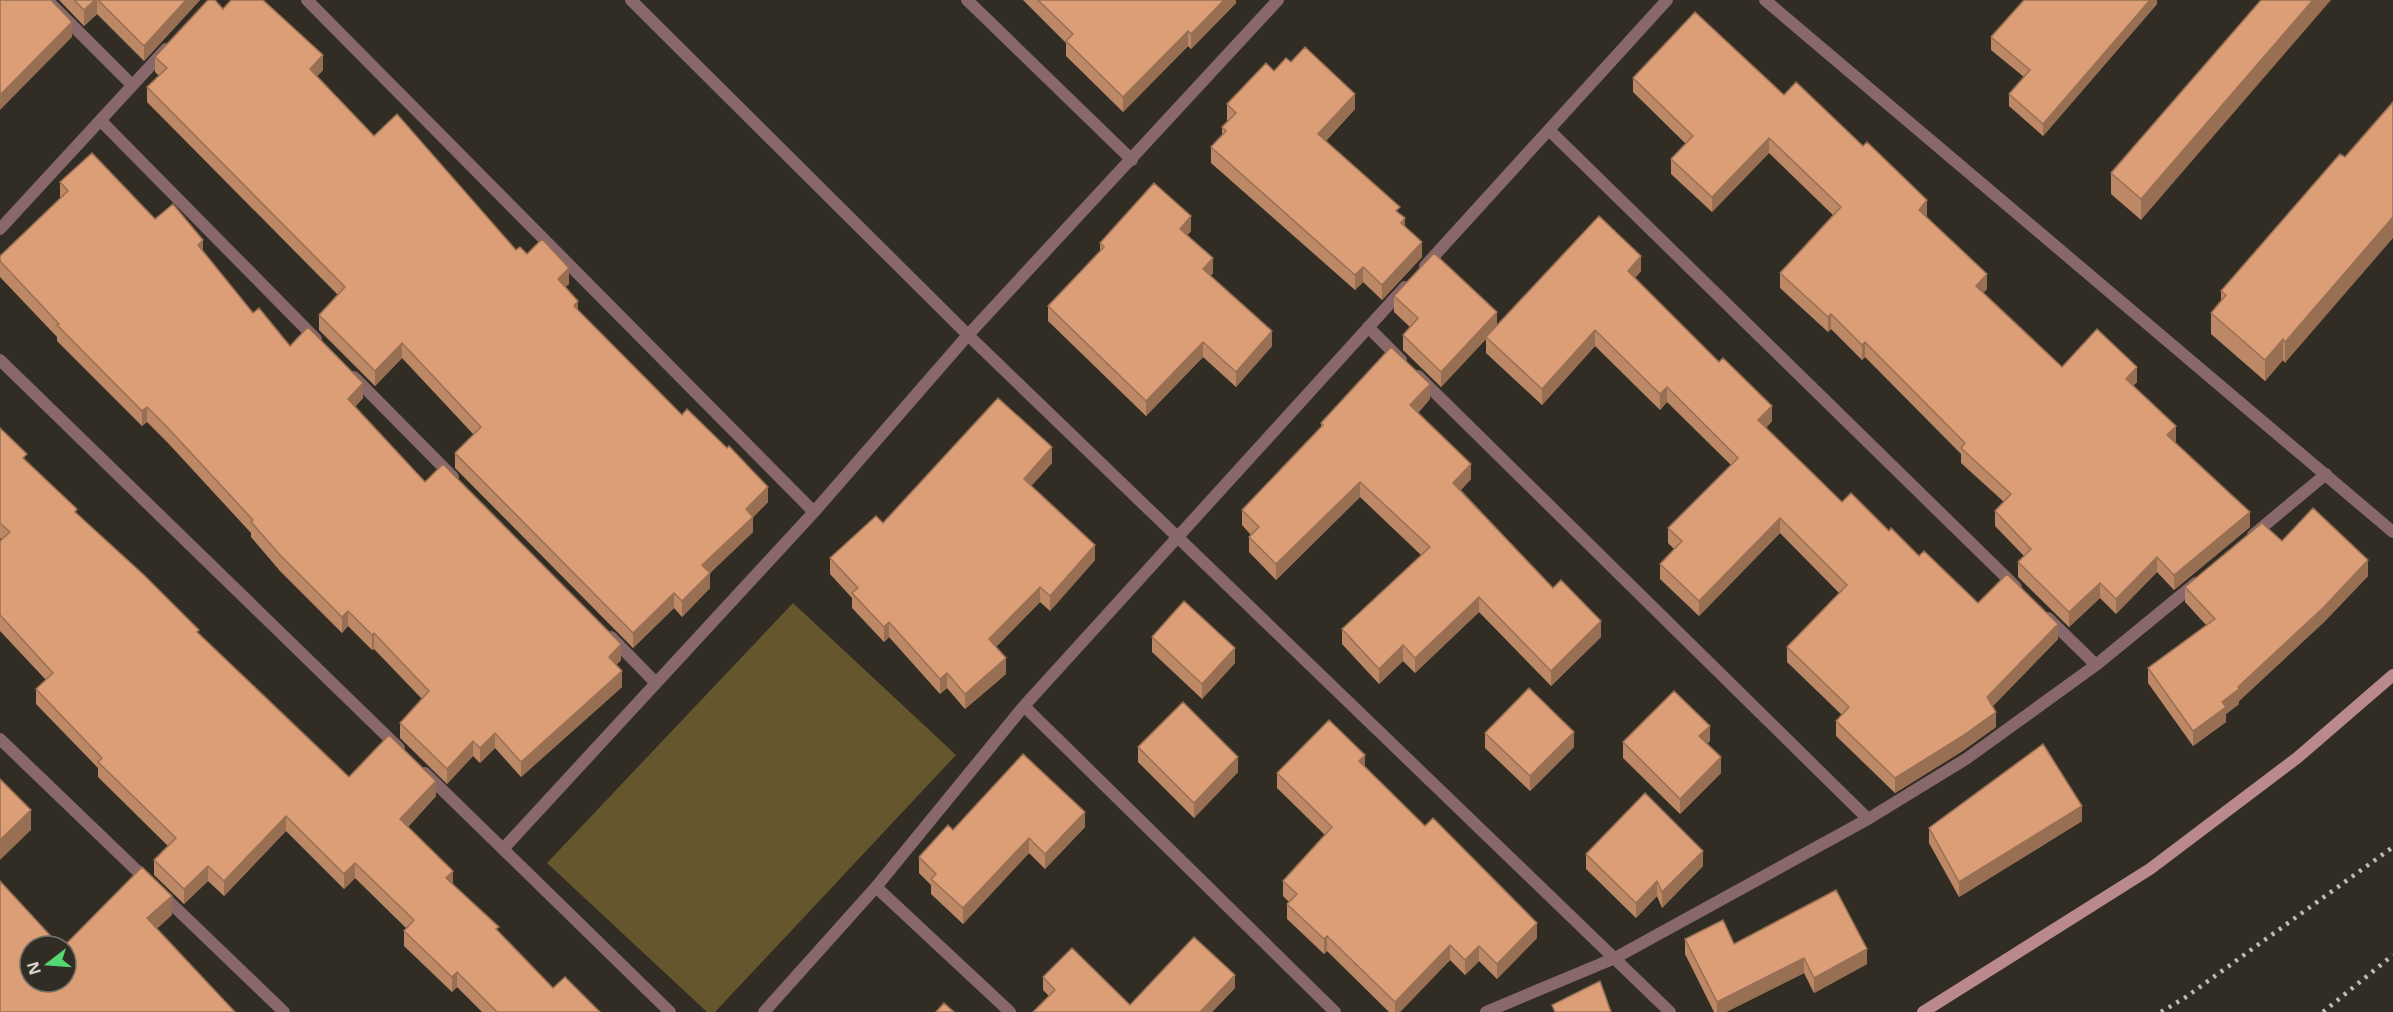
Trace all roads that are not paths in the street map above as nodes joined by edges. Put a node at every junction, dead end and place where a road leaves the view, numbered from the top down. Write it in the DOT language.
graph roads {
  1 [pos="47,0"];
  2 [pos="307,0"];
  3 [pos="631,0"];
  4 [pos="967,0"];
  5 [pos="1278,0"];
  6 [pos="1667,0"];
  7 [pos="1765,0"];
  8 [pos="172,43"];
  9 [pos="132,86"];
  10 [pos="101,121"];
  11 [pos="1549,130"];
  12 [pos="1132,160"];
  13 [pos="0,229"];
  14 [pos="1368,327"];
  15 [pos="968,335"];
  16 [pos="328,351"];
  17 [pos="0,360"];
  18 [pos="345,368"];
  19 [pos="2326,474"];
  20 [pos="463,487"];
  21 [pos="814,512"];
  22 [pos="2393,532"];
  23 [pos="1179,536"];
  24 [pos="2243,543"];
  25 [pos="2207,574"];
  26 [pos="606,632"];
  27 [pos="2096,665"];
  28 [pos="2393,675"];
  29 [pos="656,683"];
  30 [pos="1024,706"];
  31 [pos="0,739"];
  32 [pos="1868,819"];
  33 [pos="503,849"];
  34 [pos="876,887"];
  35 [pos="1615,958"];
  36 [pos="284,1012"];
  37 [pos="670,1012"];
  38 [pos="764,1012"];
  39 [pos="1010,1012"];
  40 [pos="1335,1012"];
  41 [pos="1486,1012"];
  42 [pos="1670,1012"];
  43 [pos="1923,1012"];
  1 -- 9 [label="street"];
  2 -- 21 [label="street"];
  3 -- 15 [label="street"];
  4 -- 12 [label="street"];
  5 -- 12 [label="street"];
  6 -- 11 [label="street"];
  7 -- 19 [label="street"];
  8 -- 9 [label="street"];
  9 -- 10 [label="street"];
  10 -- 13 [label="street"];
  10 -- 16 [label="street"];
  11 -- 14 [label="street"];
  11 -- 27 [label="street"];
  12 -- 15 [label="street"];
  14 -- 23 [label="street"];
  14 -- 32 [label="street"];
  15 -- 21 [label="street"];
  15 -- 23 [label="street"];
  17 -- 33 [label="street"];
  18 -- 20 [label="street"];
  19 -- 22 [label="street"];
  19 -- 24 [label="street"];
  21 -- 29 [label="street"];
  23 -- 30 [label="street"];
  23 -- 35 [label="street"];
  25 -- 27 [label="street"];
  26 -- 29 [label="street"];
  27 -- 32 [label="street"];
  28 -- 43 [label="street"];
  29 -- 33 [label="street"];
  30 -- 34 [label="street"];
  30 -- 40 [label="street"];
  31 -- 36 [label="street"];
  32 -- 35 [label="street"];
  33 -- 37 [label="street"];
  34 -- 38 [label="street"];
  34 -- 39 [label="street"];
  35 -- 41 [label="street"];
  35 -- 42 [label="street"];
}
